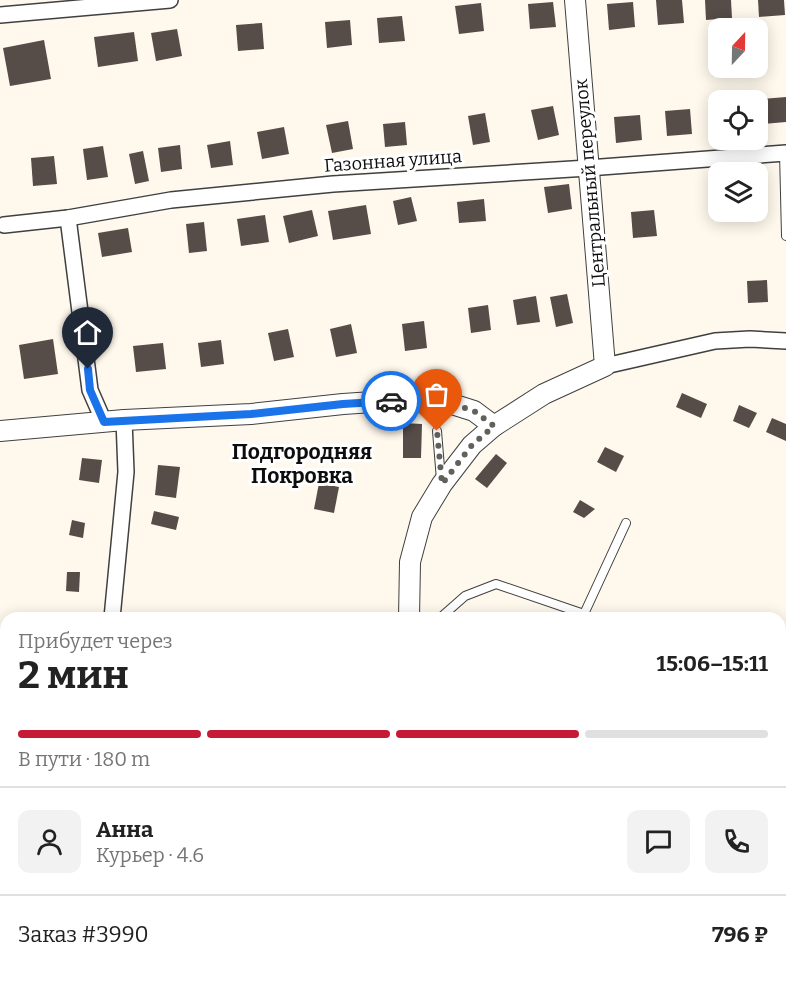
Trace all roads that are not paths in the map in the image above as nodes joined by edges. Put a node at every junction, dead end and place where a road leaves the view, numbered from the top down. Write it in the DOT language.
graph roads {
  1 [pos="170,0"];
  2 [pos="575,0"];
  3 [pos="0,15"];
  4 [pos="785,153"];
  5 [pos="588,168"];
  6 [pos="68,218"];
  7 [pos="4,225"];
  8 [pos="786,236"];
  9 [pos="786,341"];
  10 [pos="605,366"];
  11 [pos="114,421"];
  12 [pos="494,426"];
  13 [pos="0,431"];
  14 [pos="437,431"];
  15 [pos="442,484"];
  16 [pos="626,524"];
  17 [pos="113,612"];
  18 [pos="410,612"];
  19 [pos="447,612"];
  20 [pos="578,612"];
  21 [pos="585,612"];
  1 -- 3 [label="street"];
  2 -- 5 [label="street, Центральный переулок"];
  4 -- 5 [label="street, Газонная улица"];
  4 -- 8 [label="lane"];
  5 -- 6 [label="street, Газонная улица"];
  5 -- 10 [label="street, Центральный переулок"];
  6 -- 7 [label="street, Газонная улица"];
  6 -- 11 [label="street"];
  9 -- 10 [label="street"];
  10 -- 12 [label="street"];
  11 -- 12 [label="street"];
  11 -- 13 [label="street"];
  11 -- 17 [label="street"];
  12 -- 15 [label="street"];
  14 -- 15 [label="lane"];
  15 -- 18 [label="street"];
  16 -- 21 [label="lane"];
  19 -- 20 [label="lane"];
}
